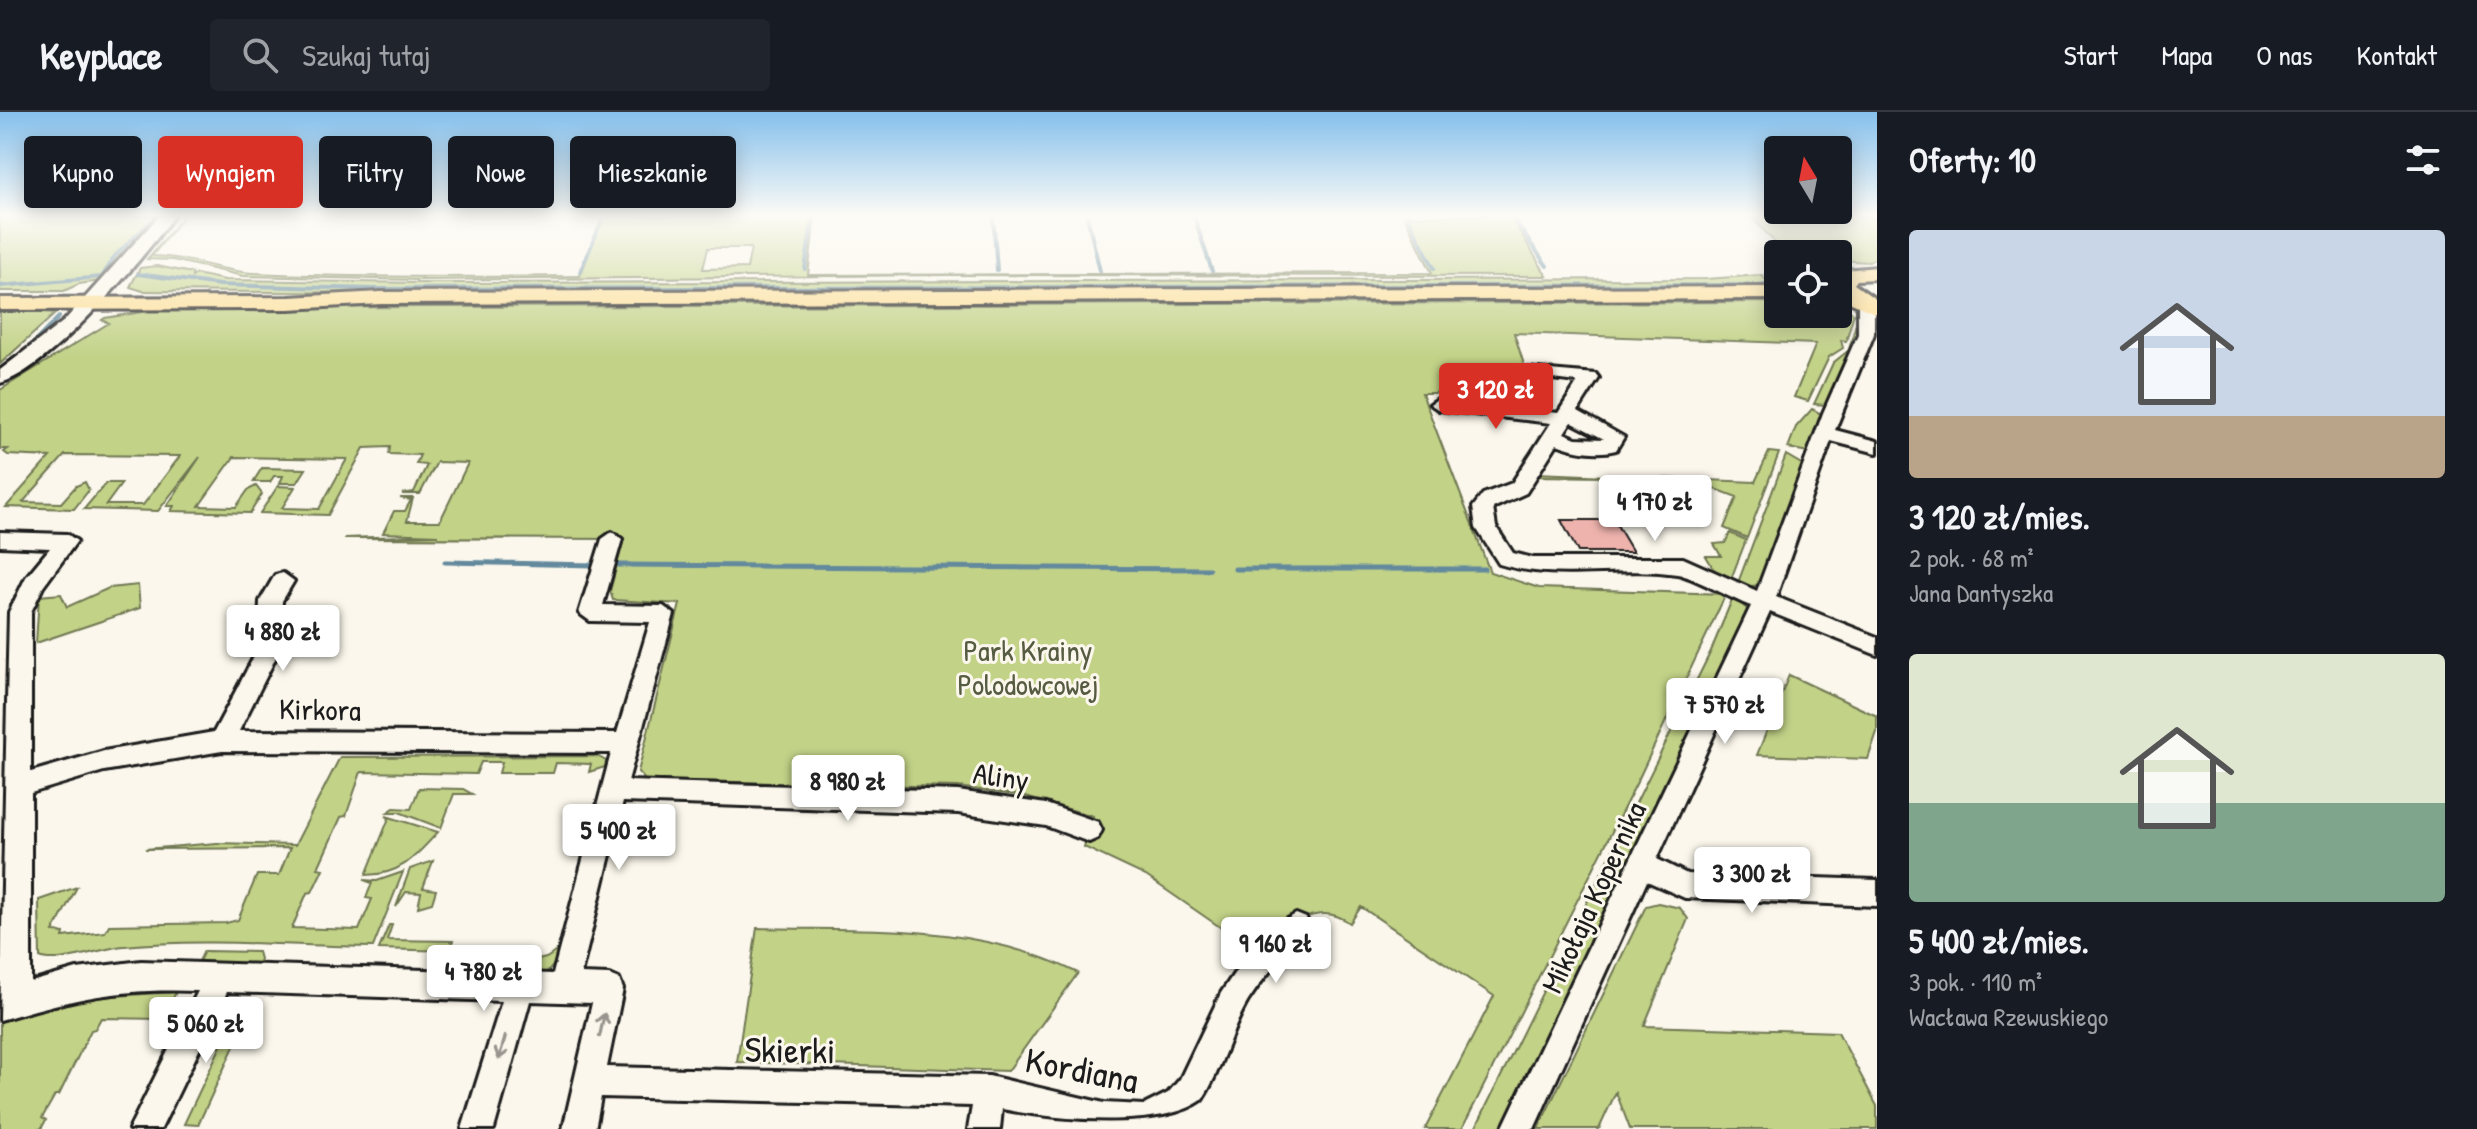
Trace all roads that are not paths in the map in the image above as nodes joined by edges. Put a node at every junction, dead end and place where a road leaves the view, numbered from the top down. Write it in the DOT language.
graph roads {
  1 [pos="129,263"];
  2 [pos="1877,273"];
  3 [pos="1764,293"];
  4 [pos="0,294"];
  5 [pos="1853,296"];
  6 [pos="105,299"];
  7 [pos="0,304"];
  8 [pos="1869,343"];
  9 [pos="1532,372"];
  10 [pos="0,378"];
  11 [pos="1439,404"];
  12 [pos="1561,423"];
  13 [pos="1825,433"];
  14 [pos="1877,447"];
  15 [pos="0,539"];
  16 [pos="612,539"];
  17 [pos="283,581"];
  18 [pos="1764,601"];
  19 [pos="1877,646"];
  20 [pos="222,741"];
  21 [pos="626,743"];
  22 [pos="19,786"];
  23 [pos="614,791"];
  24 [pos="1089,830"];
  25 [pos="1644,866"];
  26 [pos="1877,893"];
  27 [pos="1296,927"];
  28 [pos="219,978"];
  29 [pos="520,987"];
  30 [pos="563,988"];
  31 [pos="9,1003"];
  32 [pos="590,1082"];
  33 [pos="989,1091"];
  34 [pos="145,1129"];
  35 [pos="478,1129"];
  36 [pos="579,1129"];
  37 [pos="984,1129"];
  38 [pos="1518,1129"];
  1 -- 6 [label="street"];
  2 -- 5 [label="main road, Mikołaja Kopernika"];
  3 -- 6 [label="main road"];
  4 -- 6 [label="main road"];
  5 -- 8 [label="street, Mikołaja Kopernika"];
  6 -- 7 [label="main road"];
  6 -- 10 [label="street"];
  8 -- 13 [label="street, Mikołaja Kopernika"];
  9 -- 12 [label="street"];
  11 -- 12 [label="street"];
  12 -- 18 [label="street"];
  13 -- 14 [label="street"];
  13 -- 18 [label="street, Mikołaja Kopernika"];
  15 -- 22 [label="street"];
  16 -- 21 [label="street"];
  17 -- 20 [label="street"];
  18 -- 19 [label="street"];
  18 -- 25 [label="street, Mikołaja Kopernika"];
  20 -- 21 [label="street, Kirkora"];
  20 -- 22 [label="street, Kirkora"];
  21 -- 23 [label="street"];
  22 -- 31 [label="street"];
  23 -- 24 [label="street, Aliny"];
  23 -- 30 [label="street"];
  25 -- 26 [label="street"];
  25 -- 38 [label="street, Mikołaja Kopernika"];
  27 -- 33 [label="street, Kordiana"];
  28 -- 29 [label="street"];
  28 -- 31 [label="street"];
  28 -- 34 [label="street"];
  29 -- 30 [label="street"];
  29 -- 35 [label="street, one-way"];
  32 -- 30 [label="street, one-way"];
  32 -- 33 [label="street, Skierki"];
  32 -- 36 [label="street"];
  33 -- 37 [label="street"];
}
